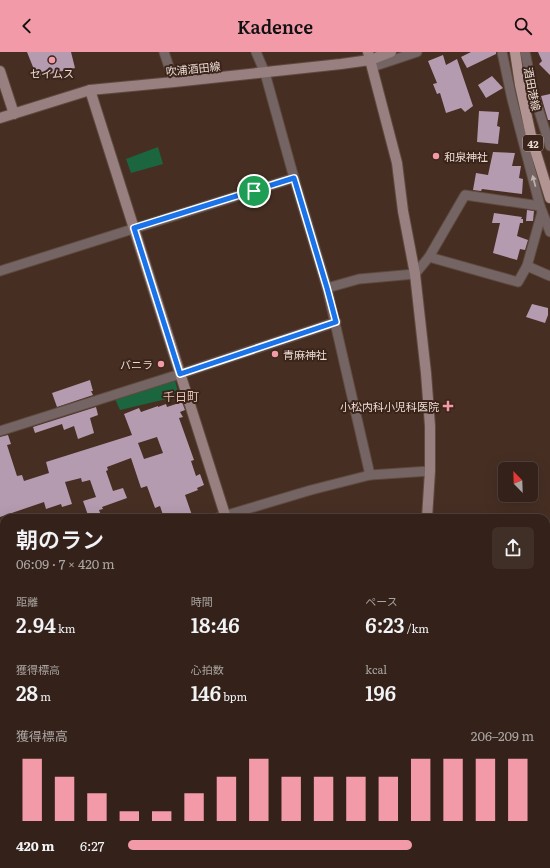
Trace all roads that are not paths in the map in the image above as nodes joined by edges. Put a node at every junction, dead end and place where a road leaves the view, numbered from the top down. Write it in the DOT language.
graph roads {
  1 [pos="164,52"];
  2 [pos="256,52"];
  3 [pos="391,52"];
  4 [pos="417,52"];
  5 [pos="502,52"];
  6 [pos="515,52"];
  7 [pos="525,52"];
  8 [pos="370,60"];
  9 [pos="0,71"];
  10 [pos="265,73"];
  11 [pos="174,82"];
  12 [pos="90,90"];
  13 [pos="14,114"];
  14 [pos="0,118"];
  15 [pos="550,146"];
  16 [pos="294,178"];
  17 [pos="550,198"];
  18 [pos="541,209"];
  19 [pos="134,228"];
  20 [pos="550,232"];
  21 [pos="429,257"];
  22 [pos="527,266"];
  23 [pos="0,271"];
  24 [pos="415,274"];
  25 [pos="550,276"];
  26 [pos="327,288"];
  27 [pos="336,322"];
  28 [pos="180,374"];
  29 [pos="0,431"];
  30 [pos="430,471"];
  31 [pos="370,476"];
  32 [pos="222,514"];
  33 [pos="233,514"];
  34 [pos="427,514"];
  1 -- 11 [label="street"];
  2 -- 10 [label="street"];
  3 -- 8 [label="street, 吹浦酒田線"];
  4 -- 8 [label="street"];
  18 -- 5 [label="street, one-way"];
  6 -- 17 [label="main road, 酒田港線 / 42"];
  7 -- 15 [label="street"];
  8 -- 10 [label="street, 吹浦酒田線"];
  8 -- 24 [label="street"];
  9 -- 13 [label="street"];
  10 -- 11 [label="street, 吹浦酒田線"];
  10 -- 16 [label="street"];
  11 -- 12 [label="street, 吹浦酒田線"];
  12 -- 13 [label="street, 吹浦酒田線"];
  12 -- 19 [label="street"];
  13 -- 14 [label="street, 吹浦酒田線"];
  16 -- 19 [label="street"];
  16 -- 26 [label="street"];
  18 -- 20 [label="street"];
  18 -- 21 [label="street"];
  18 -- 22 [label="street"];
  19 -- 23 [label="street"];
  19 -- 28 [label="street"];
  21 -- 22 [label="street"];
  21 -- 24 [label="street"];
  22 -- 25 [label="street"];
  24 -- 26 [label="street"];
  24 -- 30 [label="street"];
  26 -- 27 [label="street"];
  27 -- 28 [label="street"];
  27 -- 31 [label="street"];
  28 -- 29 [label="street"];
  28 -- 32 [label="street"];
  30 -- 31 [label="street"];
  30 -- 34 [label="street"];
  31 -- 33 [label="street"];
}
